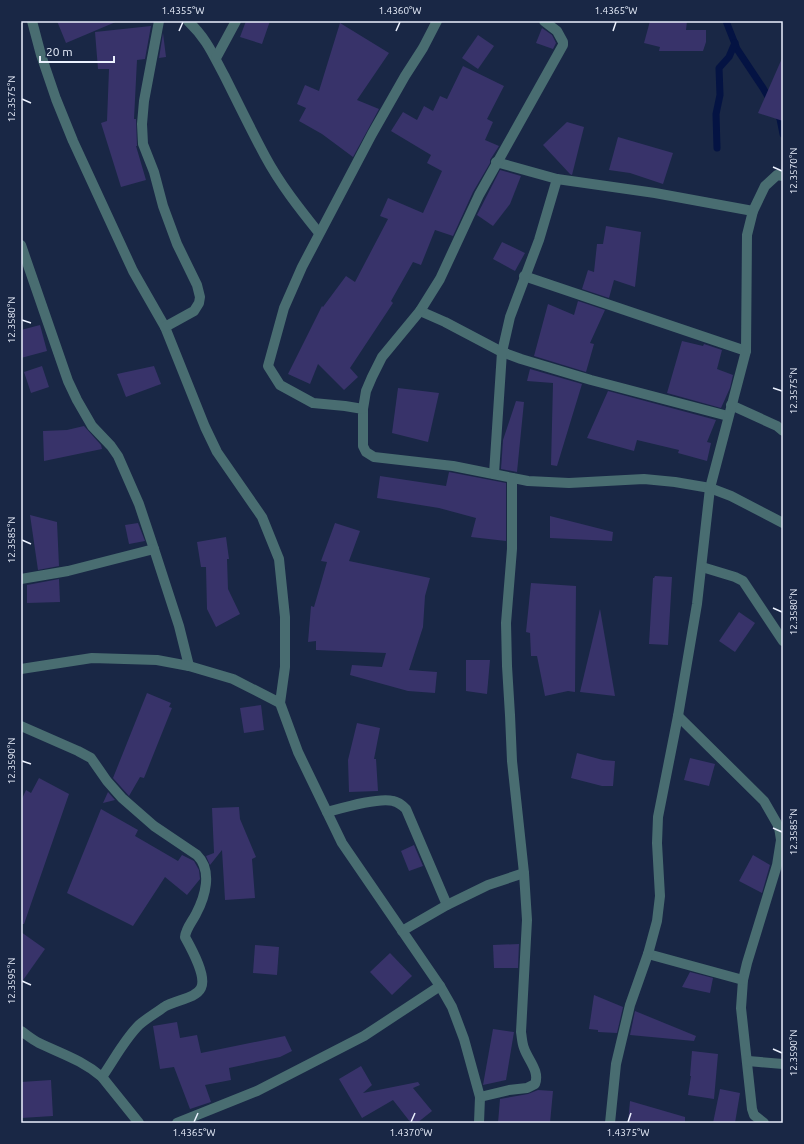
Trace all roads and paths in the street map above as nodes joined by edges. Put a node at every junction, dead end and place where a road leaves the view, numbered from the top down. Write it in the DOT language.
graph roads {
  1 [pos="32,21"];
  2 [pos="159,21"];
  3 [pos="188,21"];
  4 [pos="236,21"];
  5 [pos="437,21"];
  6 [pos="544,21"];
  7 [pos="216,58"];
  8 [pos="496,162"];
  9 [pos="783,176"];
  10 [pos="557,179"];
  11 [pos="753,211"];
  12 [pos="319,233"];
  13 [pos="21,245"];
  14 [pos="524,276"];
  15 [pos="420,311"];
  16 [pos="165,328"];
  17 [pos="746,351"];
  18 [pos="502,352"];
  19 [pos="731,405"];
  20 [pos="363,409"];
  21 [pos="728,416"];
  22 [pos="783,431"];
  23 [pos="494,474"];
  24 [pos="512,478"];
  25 [pos="710,488"];
  26 [pos="783,523"];
  27 [pos="154,549"];
  28 [pos="702,567"];
  29 [pos="21,579"];
  30 [pos="783,641"];
  31 [pos="189,666"];
  32 [pos="21,669"];
  33 [pos="280,703"];
  34 [pos="678,716"];
  35 [pos="21,726"];
  36 [pos="327,812"];
  37 [pos="524,873"];
  38 [pos="447,905"];
  39 [pos="402,931"];
  40 [pos="648,954"];
  41 [pos="744,980"];
  42 [pos="440,986"];
  43 [pos="21,1031"];
  44 [pos="748,1061"];
  45 [pos="783,1064"];
  46 [pos="102,1077"];
  47 [pos="480,1096"];
  48 [pos="139,1123"];
  49 [pos="177,1123"];
  50 [pos="479,1123"];
  51 [pos="610,1123"];
  52 [pos="764,1123"];
  1 -- 16 [label="street"];
  2 -- 16 [label="street"];
  3 -- 7 [label="street"];
  4 -- 7 [label="street"];
  5 -- 12 [label="street"];
  6 -- 8 [label="street"];
  7 -- 12 [label="street"];
  8 -- 10 [label="street"];
  8 -- 15 [label="street"];
  9 -- 11 [label="street"];
  10 -- 11 [label="street"];
  10 -- 14 [label="street"];
  11 -- 17 [label="street"];
  12 -- 20 [label="street"];
  13 -- 27 [label="street"];
  14 -- 17 [label="street"];
  14 -- 18 [label="street"];
  15 -- 18 [label="street"];
  15 -- 20 [label="street"];
  16 -- 33 [label="street"];
  17 -- 19 [label="street"];
  18 -- 21 [label="street"];
  18 -- 23 [label="street"];
  19 -- 21 [label="street"];
  19 -- 22 [label="street"];
  20 -- 23 [label="street"];
  21 -- 25 [label="street"];
  23 -- 24 [label="street"];
  24 -- 25 [label="street"];
  24 -- 37 [label="street"];
  25 -- 26 [label="street"];
  25 -- 28 [label="street"];
  27 -- 29 [label="street"];
  27 -- 31 [label="street"];
  28 -- 30 [label="street"];
  28 -- 34 [label="street"];
  31 -- 32 [label="street"];
  31 -- 33 [label="street"];
  33 -- 36 [label="street"];
  34 -- 40 [label="street"];
  34 -- 41 [label="street"];
  35 -- 46 [label="street"];
  36 -- 38 [label="street"];
  36 -- 39 [label="street"];
  37 -- 38 [label="street"];
  37 -- 47 [label="street"];
  38 -- 39 [label="street"];
  39 -- 42 [label="street"];
  40 -- 41 [label="street"];
  40 -- 51 [label="street"];
  41 -- 44 [label="street"];
  42 -- 47 [label="street"];
  42 -- 49 [label="street"];
  43 -- 46 [label="street"];
  44 -- 45 [label="street"];
  44 -- 52 [label="street"];
  46 -- 48 [label="street"];
  47 -- 50 [label="street"];
}
